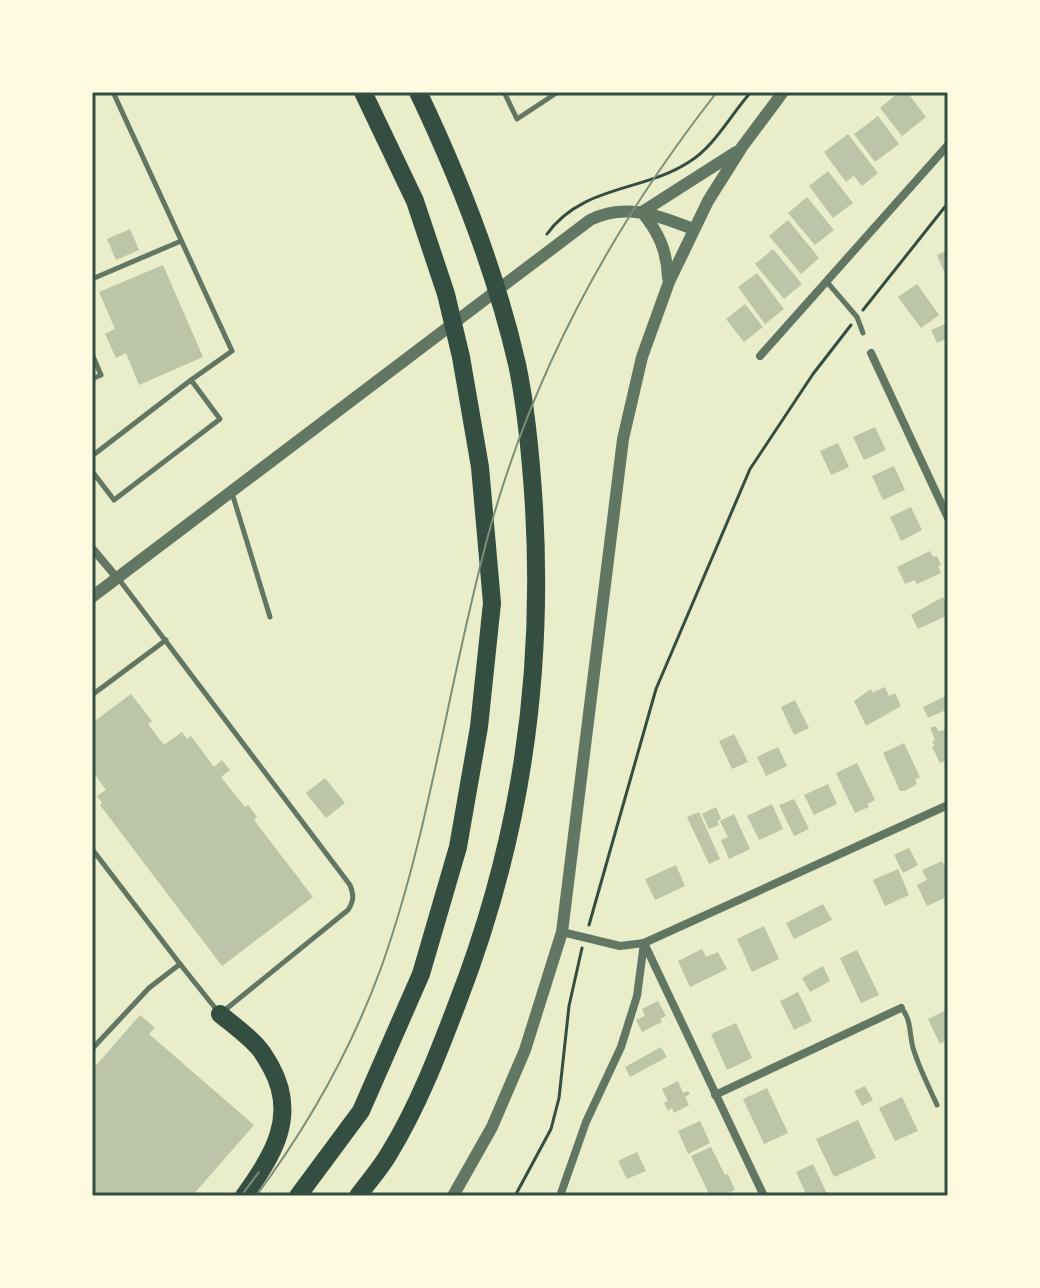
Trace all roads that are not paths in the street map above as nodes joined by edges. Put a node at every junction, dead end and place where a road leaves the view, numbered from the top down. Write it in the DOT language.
graph roads {
  1 [pos="113,92"];
  2 [pos="363,92"];
  3 [pos="418,92"];
  4 [pos="504,92"];
  5 [pos="558,92"];
  6 [pos="783,92"];
  7 [pos="948,145"];
  8 [pos="742,147"];
  9 [pos="642,212"];
  10 [pos="693,229"];
  11 [pos="181,241"];
  12 [pos="92,279"];
  13 [pos="669,282"];
  14 [pos="827,282"];
  15 [pos="863,333"];
  16 [pos="871,353"];
  17 [pos="92,354"];
  18 [pos="760,356"];
  19 [pos="92,379"];
  20 [pos="191,380"];
  21 [pos="92,456"];
  22 [pos="92,471"];
  23 [pos="232,492"];
  24 [pos="948,518"];
  25 [pos="92,548"];
  26 [pos="117,578"];
  27 [pos="92,597"];
  28 [pos="270,617"];
  29 [pos="166,640"];
  30 [pos="92,695"];
  31 [pos="947,807"];
  32 [pos="92,849"];
  33 [pos="562,932"];
  34 [pos="644,943"];
  35 [pos="180,964"];
  36 [pos="901,1008"];
  37 [pos="220,1014"];
  38 [pos="92,1049"];
  39 [pos="715,1095"];
  40 [pos="937,1105"];
  41 [pos="244,1196"];
  42 [pos="298,1196"];
  43 [pos="358,1196"];
  44 [pos="453,1196"];
  45 [pos="560,1196"];
  46 [pos="764,1196"];
  1 -- 11 [label="lane"];
  2 -- 42 [label="highway"];
  3 -- 43 [label="highway"];
  4 -- 5 [label="lane"];
  6 -- 8 [label="street"];
  7 -- 14 [label="street"];
  8 -- 9 [label="street"];
  8 -- 10 [label="street"];
  9 -- 10 [label="street"];
  9 -- 13 [label="street"];
  9 -- 23 [label="street"];
  10 -- 13 [label="street"];
  11 -- 12 [label="lane"];
  11 -- 20 [label="lane"];
  13 -- 33 [label="street"];
  14 -- 15 [label="lane"];
  14 -- 18 [label="street"];
  16 -- 24 [label="street"];
  17 -- 19 [label="lane"];
  20 -- 21 [label="lane"];
  20 -- 22 [label="lane"];
  23 -- 26 [label="street"];
  23 -- 28 [label="lane"];
  25 -- 26 [label="street"];
  26 -- 27 [label="street"];
  26 -- 29 [label="lane"];
  29 -- 30 [label="lane"];
  29 -- 37 [label="lane"];
  31 -- 34 [label="street"];
  32 -- 35 [label="lane"];
  33 -- 34 [label="street"];
  33 -- 44 [label="street"];
  34 -- 39 [label="street"];
  34 -- 45 [label="street"];
  35 -- 37 [label="lane"];
  35 -- 38 [label="lane"];
  36 -- 39 [label="street"];
  36 -- 40 [label="lane"];
  37 -- 41 [label="highway"];
  39 -- 46 [label="street"];
}
